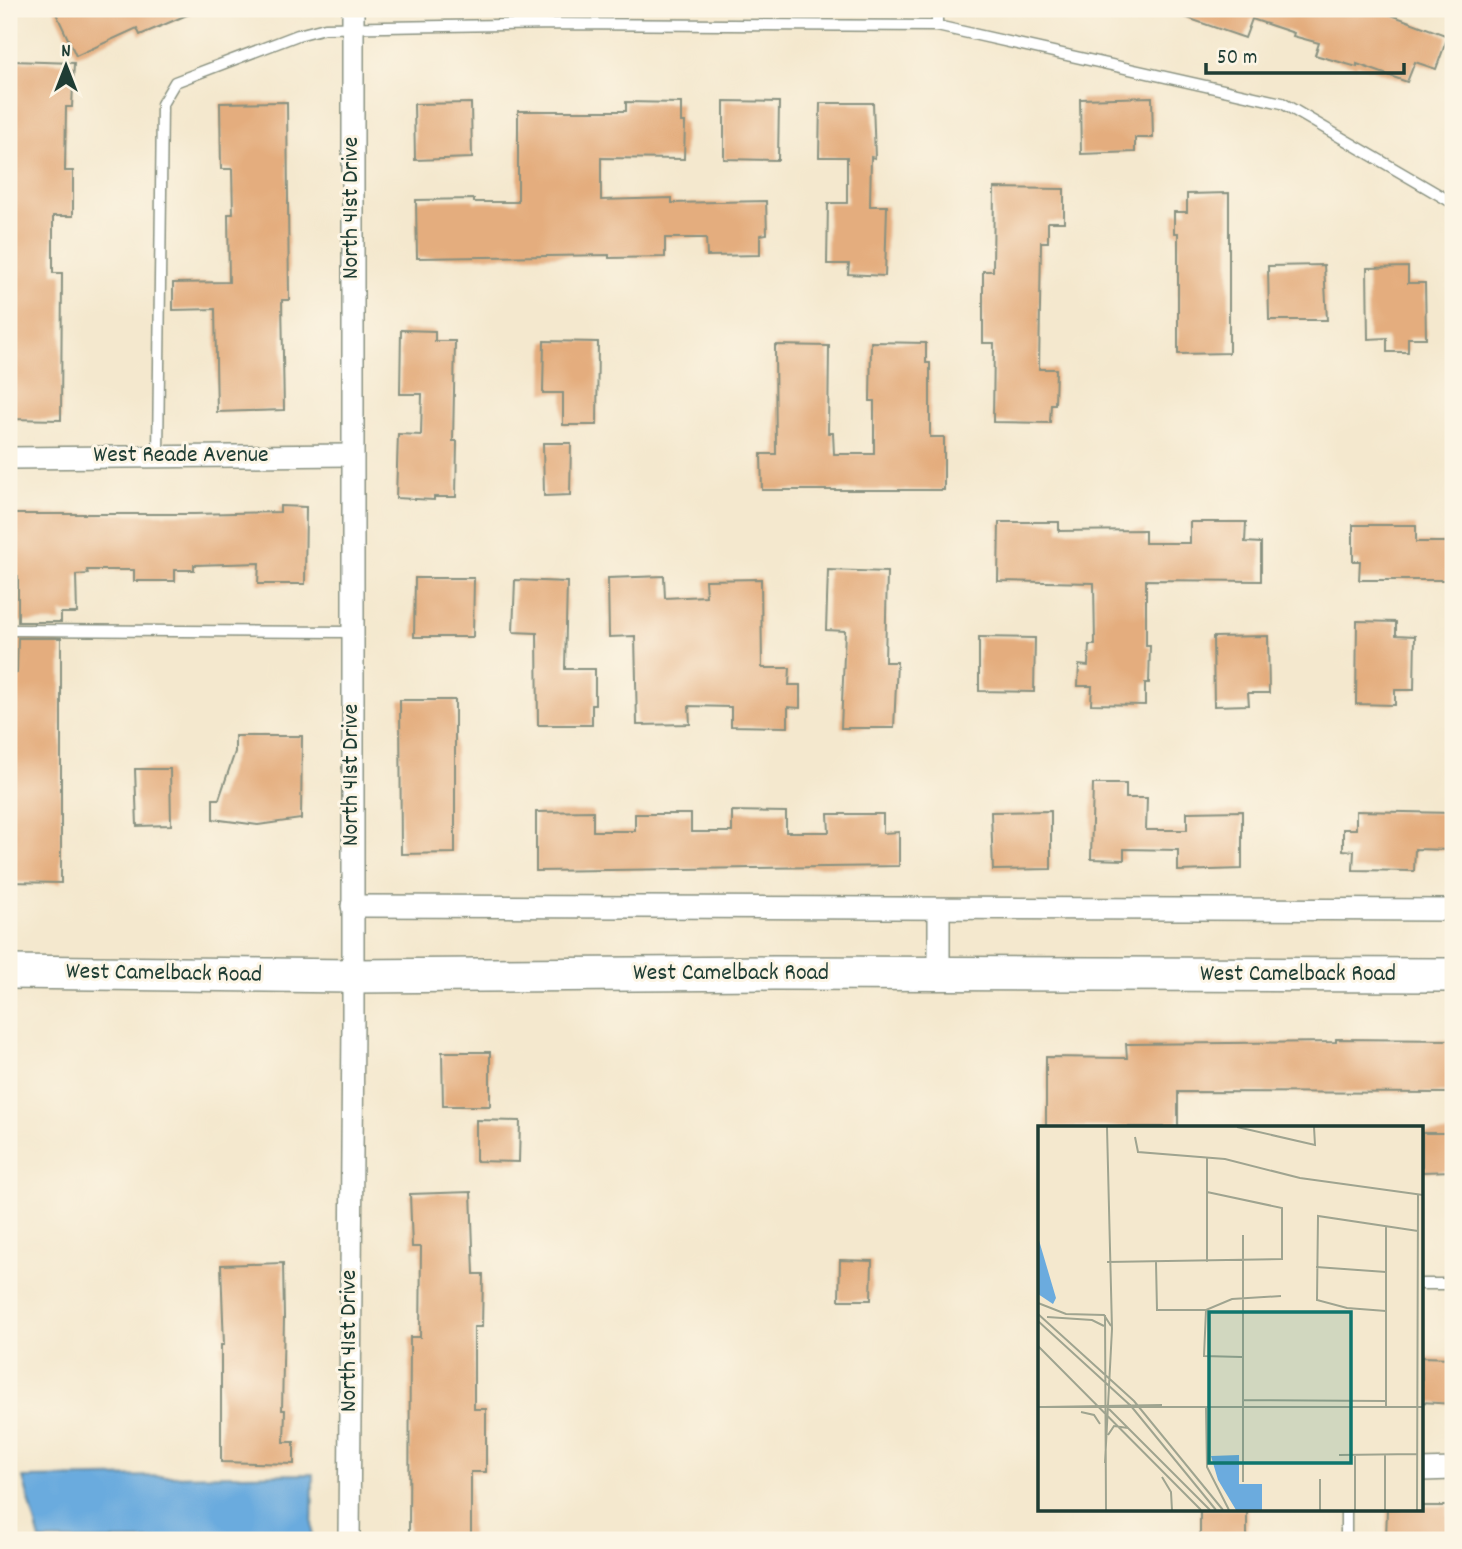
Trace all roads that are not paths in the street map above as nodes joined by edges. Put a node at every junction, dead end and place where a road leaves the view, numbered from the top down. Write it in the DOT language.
graph roads {
  1 [pos="937,9"];
  2 [pos="353,18"];
  3 [pos="937,26"];
  4 [pos="1453,203"];
  5 [pos="352,455"];
  6 [pos="158,456"];
  7 [pos="9,458"];
  8 [pos="9,630"];
  9 [pos="352,632"];
  10 [pos="352,906"];
  11 [pos="939,909"];
  12 [pos="1453,910"];
  13 [pos="9,972"];
  14 [pos="940,974"];
  15 [pos="352,975"];
  16 [pos="1453,975"];
  17 [pos="1424,1284"];
  18 [pos="1453,1284"];
  19 [pos="1424,1469"];
  20 [pos="1453,1469"];
  21 [pos="1346,1510"];
  22 [pos="349,1540"];
  23 [pos="1346,1540"];
  1 -- 3 [label="lane"];
  2 -- 3 [label="lane"];
  2 -- 5 [label="street, North 41st Drive"];
  2 -- 6 [label="lane"];
  3 -- 4 [label="lane"];
  5 -- 6 [label="street, West Reade Avenue"];
  5 -- 9 [label="street, North 41st Drive"];
  6 -- 7 [label="street, West Reade Avenue"];
  8 -- 9 [label="lane"];
  9 -- 10 [label="street, North 41st Drive"];
  10 -- 11 [label="street"];
  10 -- 15 [label="street, North 41st Drive"];
  11 -- 12 [label="street"];
  11 -- 14 [label="street"];
  13 -- 15 [label="main road, West Camelback Road"];
  14 -- 15 [label="main road, West Camelback Road"];
  14 -- 16 [label="main road, West Camelback Road"];
  15 -- 22 [label="street, North 41st Drive"];
  17 -- 18 [label="lane"];
  19 -- 20 [label="street"];
  21 -- 23 [label="lane"];
}
